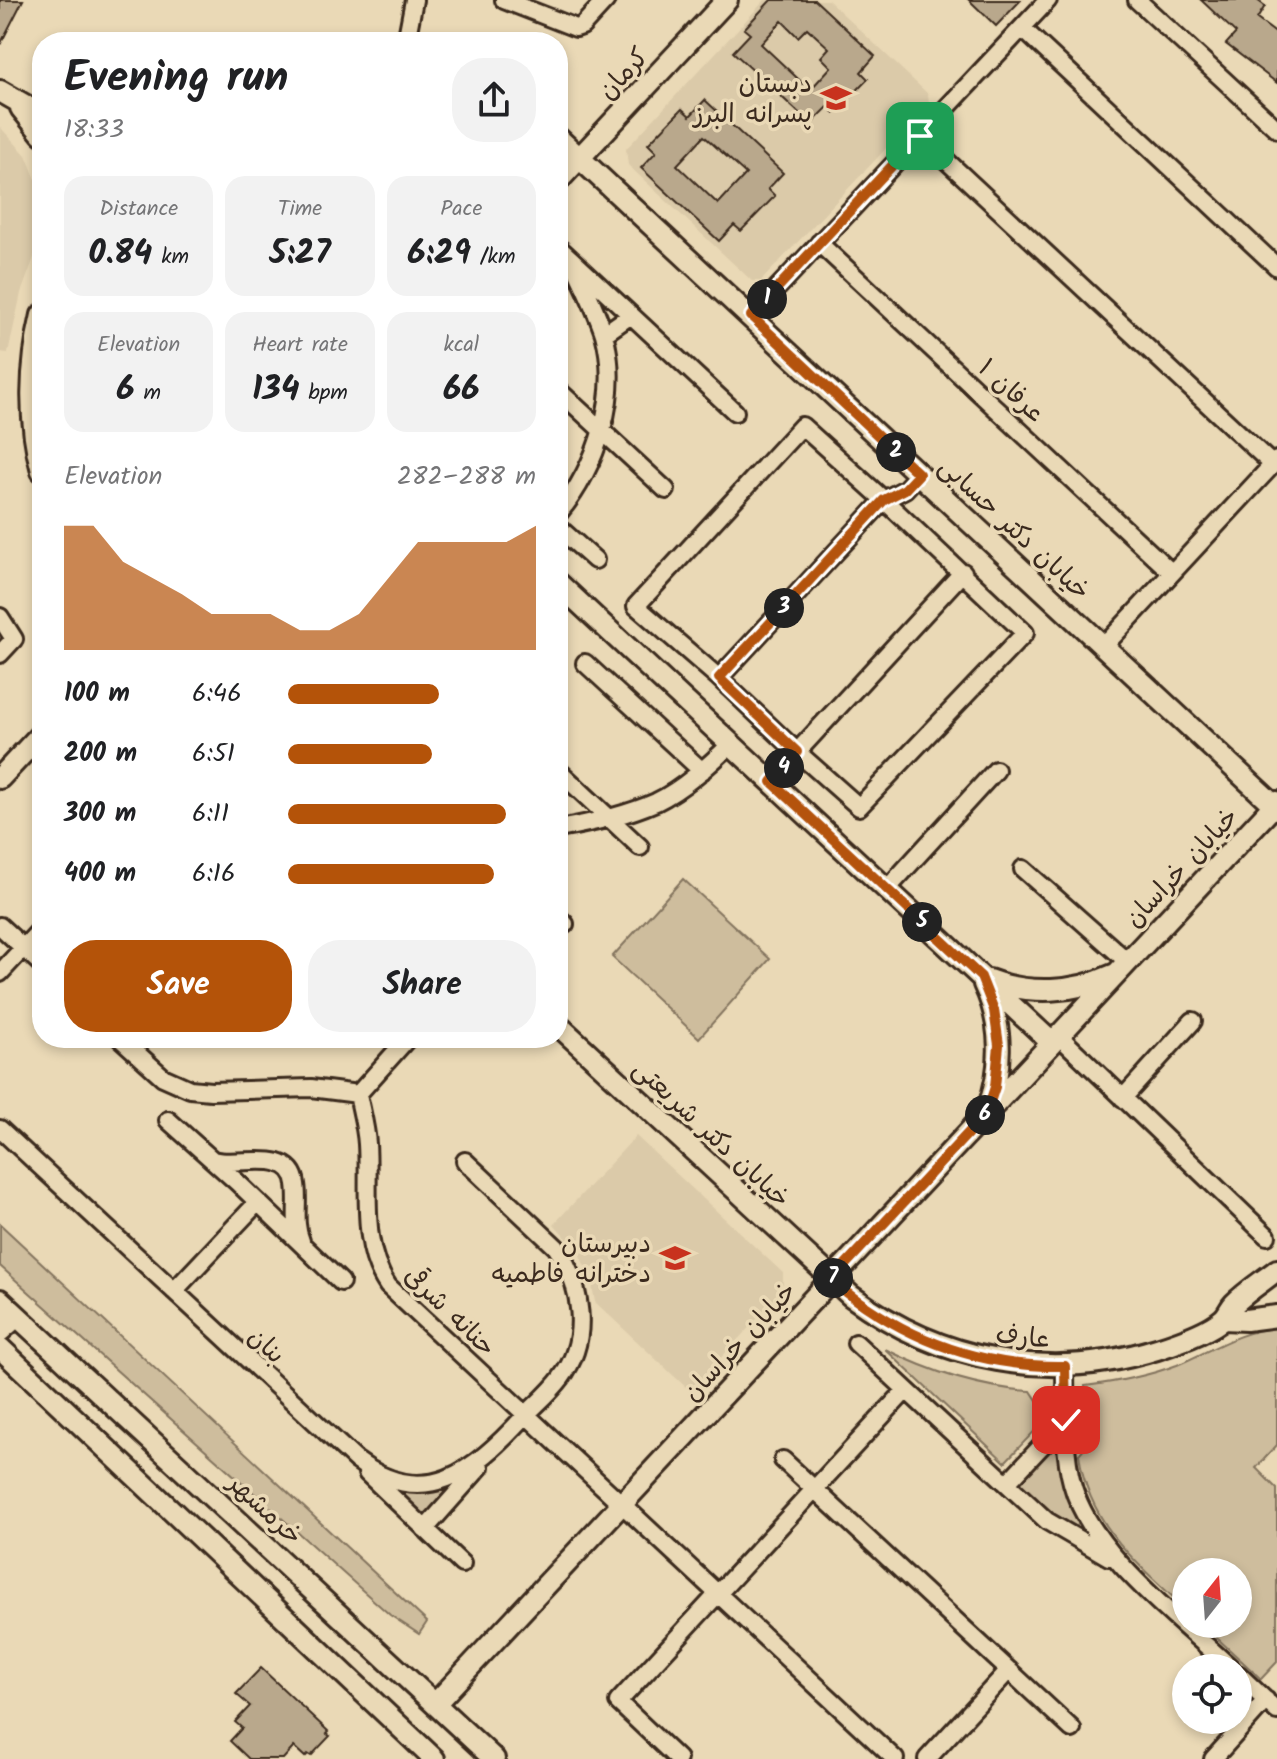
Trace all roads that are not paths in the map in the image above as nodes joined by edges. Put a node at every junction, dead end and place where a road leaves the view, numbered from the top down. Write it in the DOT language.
graph roads {
  1 [pos="414,0"];
  2 [pos="504,0"];
  3 [pos="606,0"];
  4 [pos="727,0"];
  5 [pos="1048,0"];
  6 [pos="1137,0"];
  7 [pos="1022,28"];
  8 [pos="408,32"];
  9 [pos="8,96"];
  10 [pos="32,109"];
  11 [pos="1274,120"];
  12 [pos="32,123"];
  13 [pos="920,136"];
  14 [pos="568,147"];
  15 [pos="580,157"];
  16 [pos="568,170"];
  17 [pos="819,243"];
  18 [pos="568,256"];
  19 [pos="572,260"];
  20 [pos="1277,267"];
  21 [pos="631,315"];
  22 [pos="751,316"];
  23 [pos="604,334"];
  24 [pos="568,399"];
  25 [pos="735,412"];
  26 [pos="601,430"];
  27 [pos="1275,463"];
  28 [pos="919,474"];
  29 [pos="666,490"];
  30 [pos="568,498"];
  31 [pos="884,500"];
  32 [pos="568,536"];
  33 [pos="595,560"];
  34 [pos="963,572"];
  35 [pos="1172,573"];
  36 [pos="568,592"];
  37 [pos="0,617"];
  38 [pos="1104,646"];
  39 [pos="0,654"];
  40 [pos="585,663"];
  41 [pos="719,678"];
  42 [pos="32,744"];
  43 [pos="731,744"];
  44 [pos="797,752"];
  45 [pos="996,770"];
  46 [pos="702,771"];
  47 [pos="0,778"];
  48 [pos="568,779"];
  49 [pos="772,782"];
  50 [pos="1276,805"];
  51 [pos="610,819"];
  52 [pos="568,827"];
  53 [pos="640,847"];
  54 [pos="1023,869"];
  55 [pos="887,889"];
  56 [pos="0,926"];
  57 [pos="32,939"];
  58 [pos="24,948"];
  59 [pos="32,956"];
  60 [pos="1123,967"];
  61 [pos="0,973"];
  62 [pos="981,977"];
  63 [pos="1193,1021"];
  64 [pos="568,1034"];
  65 [pos="1056,1040"];
  66 [pos="131,1048"];
  67 [pos="399,1048"];
  68 [pos="358,1094"];
  69 [pos="1123,1098"];
  70 [pos="986,1114"];
  71 [pos="168,1120"];
  72 [pos="0,1129"];
  73 [pos="208,1157"];
  74 [pos="465,1161"];
  75 [pos="235,1163"];
  76 [pos="237,1182"];
  77 [pos="258,1202"];
  78 [pos="277,1219"];
  79 [pos="296,1220"];
  80 [pos="1267,1236"];
  81 [pos="304,1246"];
  82 [pos="1277,1272"];
  83 [pos="831,1280"];
  84 [pos="341,1282"];
  85 [pos="174,1291"];
  86 [pos="1277,1292"];
  87 [pos="0,1300"];
  88 [pos="17,1316"];
  89 [pos="1277,1316"];
  90 [pos="1223,1319"];
  91 [pos="0,1331"];
  92 [pos="856,1343"];
  93 [pos="0,1348"];
  94 [pos="1065,1366"];
  95 [pos="906,1390"];
  96 [pos="525,1416"];
  97 [pos="1066,1420"];
  98 [pos="494,1450"];
  99 [pos="356,1460"];
  100 [pos="783,1460"];
  101 [pos="1007,1483"];
  102 [pos="815,1489"];
  103 [pos="621,1505"];
  104 [pos="425,1529"];
  105 [pos="1117,1562"];
  106 [pos="462,1564"];
  107 [pos="718,1594"];
  108 [pos="1216,1654"];
  109 [pos="1009,1670"];
  110 [pos="1252,1687"];
  111 [pos="435,1704"];
  112 [pos="1272,1706"];
  113 [pos="1072,1729"];
  114 [pos="434,1759"];
  115 [pos="494,1759"];
  116 [pos="678,1759"];
  117 [pos="895,1759"];
  118 [pos="927,1759"];
  119 [pos="1213,1759"];
  1 -- 8 [label="street"];
  2 -- 3 [label="street"];
  4 -- 15 [label="street, کرمان"];
  5 -- 7 [label="street"];
  6 -- 11 [label="street"];
  7 -- 13 [label="street"];
  7 -- 20 [label="street"];
  9 -- 10 [label="street"];
  9 -- 12 [label="street"];
  13 -- 17 [label="street"];
  13 -- 27 [label="street"];
  14 -- 15 [label="street, خیابان دکتر حسابی"];
  15 -- 16 [label="street, کرمان"];
  15 -- 22 [label="street, خیابان دکتر حسابی"];
  17 -- 22 [label="street"];
  17 -- 35 [label="street, عرفان ۱"];
  18 -- 19 [label="street"];
  19 -- 21 [label="street"];
  19 -- 23 [label="street"];
  21 -- 23 [label="street"];
  21 -- 25 [label="street"];
  22 -- 28 [label="street, خیابان دکتر حسابی"];
  23 -- 26 [label="street"];
  24 -- 26 [label="street"];
  26 -- 29 [label="street"];
  26 -- 30 [label="street"];
  27 -- 35 [label="street"];
  28 -- 31 [label="street"];
  28 -- 38 [label="street, خیابان دکتر حسابی"];
  31 -- 34 [label="street"];
  31 -- 41 [label="street"];
  31 -- 41 [label="street"];
  32 -- 33 [label="street"];
  34 -- 44 [label="street"];
  34 -- 44 [label="street"];
  35 -- 38 [label="street"];
  36 -- 43 [label="street"];
  37 -- 39 [label="street"];
  38 -- 50 [label="street, خیابان دکتر حسابی"];
  40 -- 46 [label="street"];
  41 -- 44 [label="street"];
  42 -- 47 [label="street"];
  43 -- 46 [label="street"];
  43 -- 49 [label="street"];
  44 -- 49 [label="street"];
  45 -- 55 [label="street"];
  46 -- 51 [label="street"];
  48 -- 51 [label="street"];
  49 -- 55 [label="street"];
  50 -- 60 [label="street, خیابان خراسان"];
  51 -- 52 [label="street"];
  51 -- 53 [label="street"];
  54 -- 60 [label="street"];
  55 -- 62 [label="street"];
  56 -- 58 [label="street"];
  57 -- 58 [label="street"];
  58 -- 59 [label="street"];
  58 -- 61 [label="street"];
  60 -- 62 [label="street"];
  60 -- 65 [label="street, خیابان خراسان"];
  62 -- 65 [label="street"];
  62 -- 70 [label="street"];
  63 -- 69 [label="street"];
  64 -- 83 [label="street, خیابان دکتر شریعتی"];
  65 -- 69 [label="street"];
  65 -- 70 [label="street, خیابان خراسان"];
  66 -- 68 [label="street"];
  67 -- 68 [label="street"];
  68 -- 96 [label="street, حنانه شرقی"];
  69 -- 80 [label="street"];
  70 -- 83 [label="street, خیابان خراسان"];
  71 -- 73 [label="street"];
  72 -- 85 [label="street, بنان"];
  73 -- 75 [label="street"];
  73 -- 76 [label="street"];
  74 -- 96 [label="street, بنان"];
  75 -- 76 [label="street"];
  75 -- 79 [label="street"];
  76 -- 77 [label="street"];
  77 -- 78 [label="street"];
  77 -- 85 [label="street"];
  78 -- 79 [label="street"];
  78 -- 81 [label="street"];
  79 -- 81 [label="street"];
  81 -- 84 [label="street"];
  82 -- 86 [label="street"];
  82 -- 90 [label="street, عارف"];
  83 -- 94 [label="street, عارف"];
  83 -- 103 [label="street, خیابان خراسان"];
  85 -- 99 [label="street, بنان"];
  87 -- 88 [label="street, خرمشهر"];
  88 -- 91 [label="street"];
  88 -- 111 [label="street, خرمشهر"];
  89 -- 90 [label="street, عارف"];
  90 -- 94 [label="street, عارف"];
  92 -- 95 [label="street"];
  93 -- 114 [label="street"];
  94 -- 97 [label="street"];
  95 -- 101 [label="street"];
  95 -- 102 [label="street"];
  96 -- 98 [label="street, بنان"];
  96 -- 103 [label="street, حنانه شرقی"];
  97 -- 101 [label="street"];
  97 -- 105 [label="street"];
  98 -- 99 [label="street, بنان"];
  98 -- 104 [label="street"];
  99 -- 104 [label="street"];
  100 -- 102 [label="street"];
  101 -- 105 [label="street"];
  102 -- 107 [label="street"];
  102 -- 109 [label="street"];
  103 -- 107 [label="street, حنانه شرقی"];
  103 -- 111 [label="street, خیابان خراسان"];
  104 -- 106 [label="street"];
  105 -- 108 [label="street"];
  107 -- 116 [label="street"];
  107 -- 117 [label="street, حنانه شرقی"];
  109 -- 113 [label="street"];
  109 -- 118 [label="street"];
  110 -- 112 [label="street"];
  111 -- 115 [label="street, خرمشهر"];
  112 -- 119 [label="street"];
}
